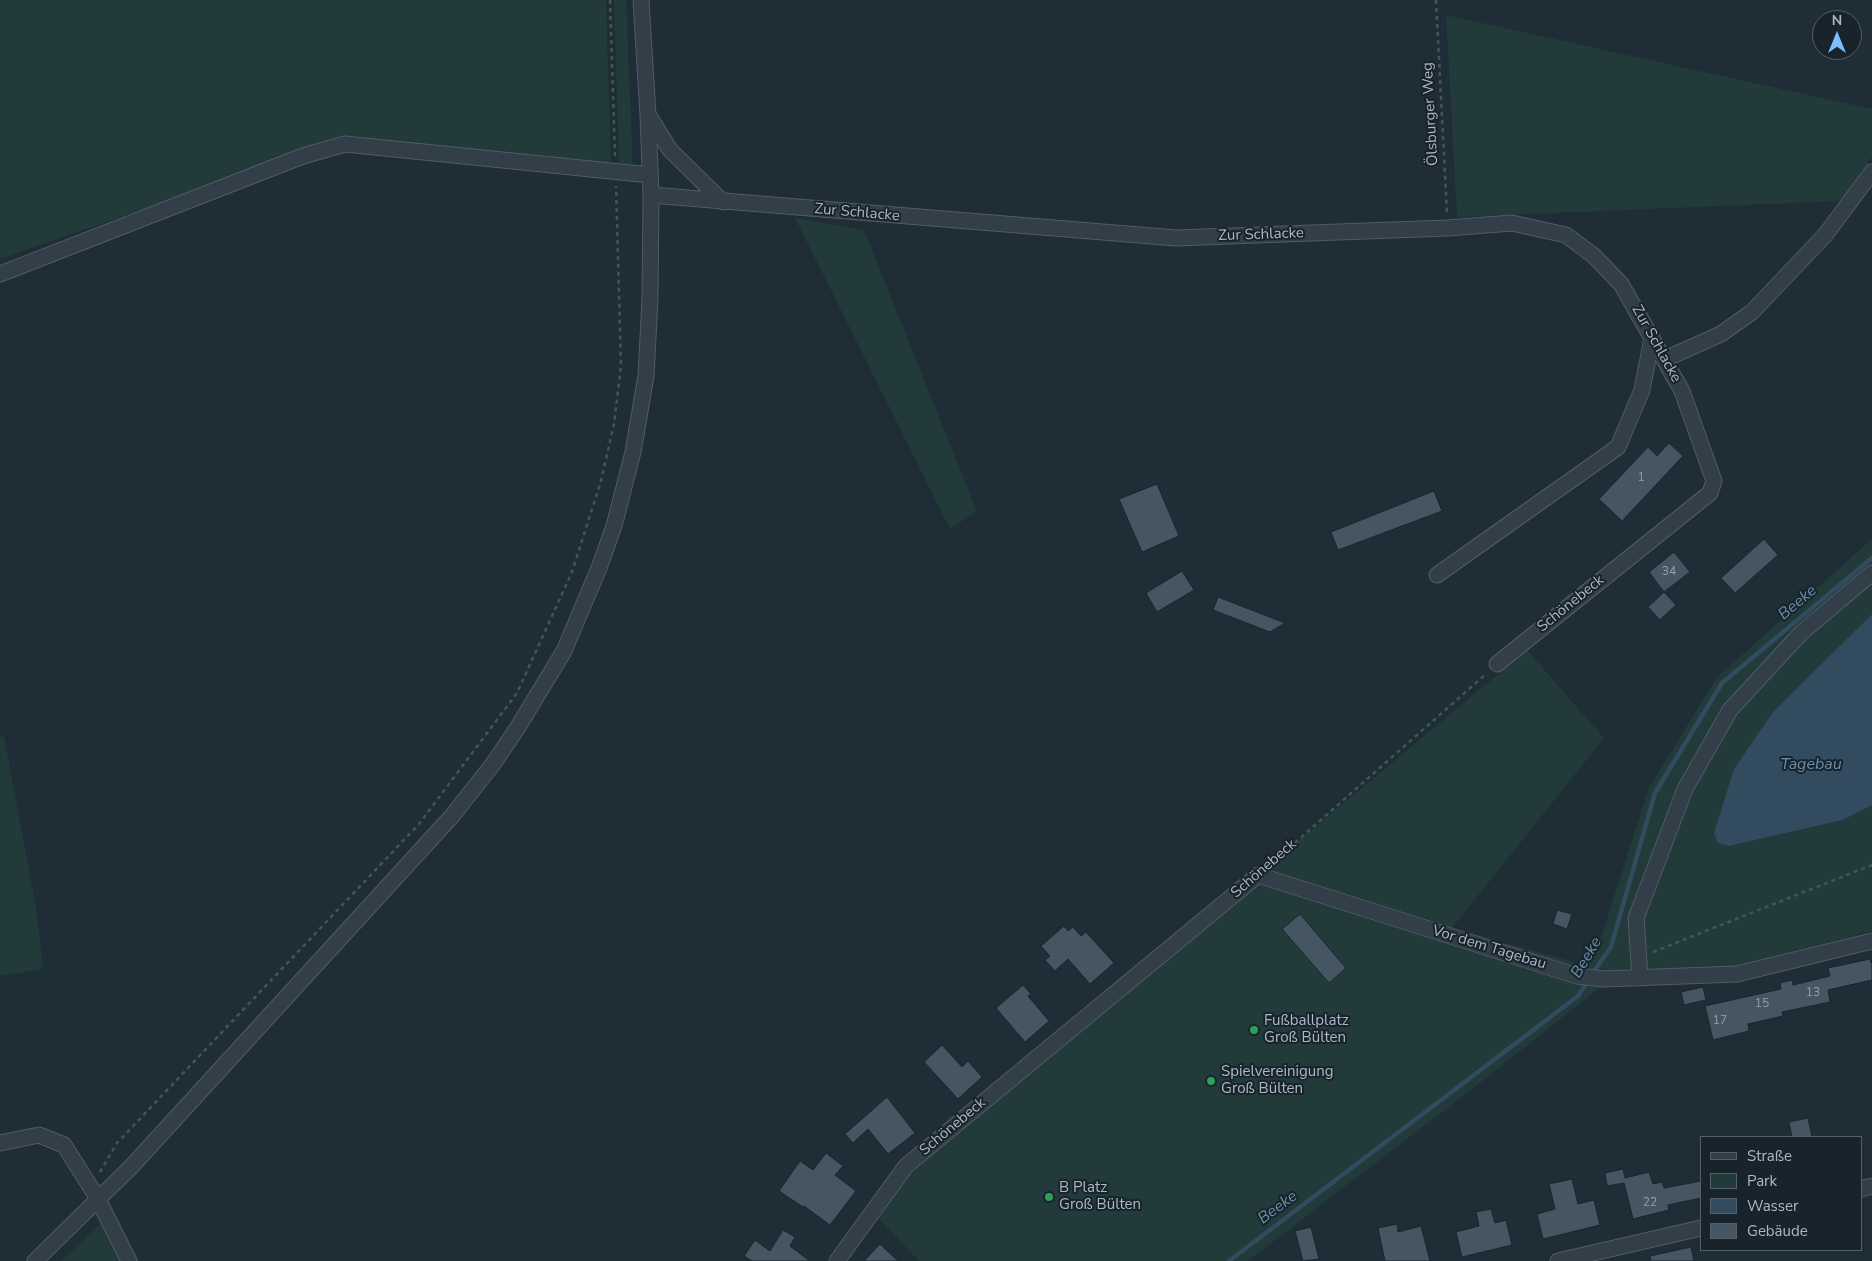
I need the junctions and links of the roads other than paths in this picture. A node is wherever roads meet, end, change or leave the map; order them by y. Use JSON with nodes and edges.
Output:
{"nodes":[{"id":1,"x":641,"y":0,"type":"edge"},
{"id":2,"x":648,"y":115,"type":"junction"},
{"id":3,"x":1872,"y":172,"type":"edge"},
{"id":4,"x":650,"y":175,"type":"junction"},
{"id":5,"x":651,"y":195,"type":"junction"},
{"id":6,"x":723,"y":202,"type":"junction"},
{"id":7,"x":0,"y":274,"type":"edge"},
{"id":8,"x":1652,"y":338,"type":"junction"},
{"id":9,"x":1665,"y":359,"type":"junction"},
{"id":10,"x":1710,"y":493,"type":"joint"},
{"id":11,"x":1872,"y":573,"type":"edge"},
{"id":12,"x":1437,"y":575,"type":"dead end"},
{"id":13,"x":1497,"y":664,"type":"road end"},
{"id":14,"x":1258,"y":876,"type":"joint"},
{"id":15,"x":1872,"y":940,"type":"edge"},
{"id":16,"x":1640,"y":978,"type":"junction"},
{"id":17,"x":0,"y":1143,"type":"edge"},
{"id":18,"x":95,"y":1193,"type":"junction"},
{"id":19,"x":1700,"y":1228,"type":"edge"},
{"id":20,"x":35,"y":1261,"type":"edge"},
{"id":21,"x":129,"y":1261,"type":"edge"},
{"id":22,"x":838,"y":1261,"type":"edge"},
{"id":23,"x":1558,"y":1261,"type":"edge"}],
"edges":[{"from":1,"to":2,"type":"street"},
{"from":2,"to":4,"type":"street"},
{"from":2,"to":6,"type":"street"},
{"from":3,"to":9,"type":"street"},
{"from":4,"to":5,"type":"street"},
{"from":4,"to":7,"type":"street"},
{"from":5,"to":6,"type":"street","name":"Zur Schlacke"},
{"from":5,"to":18,"type":"street"},
{"from":6,"to":8,"type":"street","name":"Zur Schlacke"},
{"from":8,"to":9,"type":"street","name":"Zur Schlacke"},
{"from":8,"to":12,"type":"street"},
{"from":9,"to":10,"type":"street","name":"Zur Schlacke"},
{"from":10,"to":13,"type":"street","name":"Schönebeck"},
{"from":11,"to":16,"type":"street"},
{"from":14,"to":16,"type":"street","name":"Vor dem Tagebau"},
{"from":14,"to":22,"type":"street","name":"Schönebeck"},
{"from":15,"to":16,"type":"street","name":"Vor dem Tagebau"},
{"from":17,"to":18,"type":"street"},
{"from":18,"to":20,"type":"street"},
{"from":18,"to":21,"type":"street"},
{"from":19,"to":23,"type":"street"}]}
